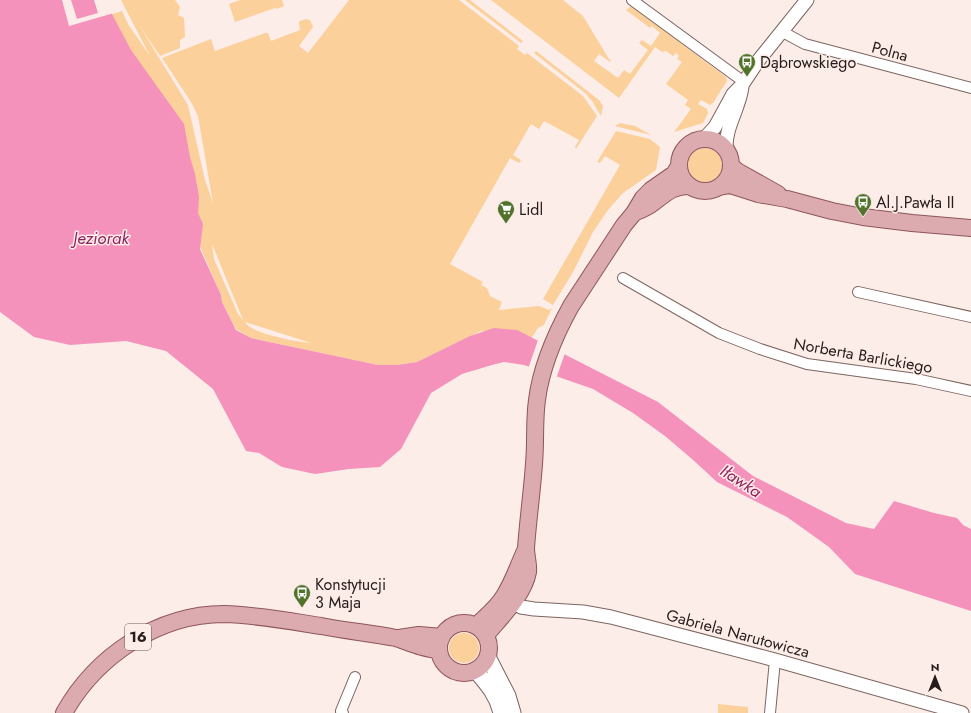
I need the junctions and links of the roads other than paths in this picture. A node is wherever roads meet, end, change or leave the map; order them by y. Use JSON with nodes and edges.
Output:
{"nodes":[{"id":1,"x":632,"y":0,"type":"edge"},
{"id":2,"x":807,"y":0,"type":"edge"},
{"id":3,"x":781,"y":31,"type":"junction"},
{"id":4,"x":743,"y":83,"type":"junction"},
{"id":5,"x":971,"y":88,"type":"edge"},
{"id":6,"x":704,"y":139,"type":"junction"},
{"id":7,"x":726,"y":150,"type":"junction"},
{"id":8,"x":679,"y":166,"type":"junction"},
{"id":9,"x":731,"y":166,"type":"junction"},
{"id":10,"x":690,"y":186,"type":"junction"},
{"id":11,"x":719,"y":187,"type":"junction"},
{"id":12,"x":787,"y":199,"type":"junction"},
{"id":13,"x":634,"y":213,"type":"junction"},
{"id":14,"x":971,"y":228,"type":"edge"},
{"id":15,"x":623,"y":278,"type":"dead end"},
{"id":16,"x":858,"y":292,"type":"dead end"},
{"id":17,"x":971,"y":317,"type":"edge"},
{"id":18,"x":971,"y":391,"type":"edge"},
{"id":19,"x":508,"y":600,"type":"junction"},
{"id":20,"x":481,"y":630,"type":"junction"},
{"id":21,"x":441,"y":644,"type":"junction"},
{"id":22,"x":488,"y":657,"type":"junction"},
{"id":23,"x":775,"y":660,"type":"junction"},
{"id":24,"x":475,"y":670,"type":"junction"},
{"id":25,"x":355,"y":677,"type":"dead end"},
{"id":26,"x":64,"y":713,"type":"edge"},
{"id":27,"x":342,"y":713,"type":"edge"},
{"id":28,"x":500,"y":713,"type":"edge"},
{"id":29,"x":512,"y":713,"type":"edge"},
{"id":30,"x":770,"y":713,"type":"edge"},
{"id":31,"x":962,"y":713,"type":"edge"}],
"edges":[{"from":1,"to":4,"type":"street"},
{"from":2,"to":3,"type":"street"},
{"from":3,"to":4,"type":"street"},
{"from":3,"to":5,"type":"street","name":"Polna"},
{"from":4,"to":6,"type":"street"},
{"from":4,"to":7,"type":"street"},
{"from":6,"to":7,"type":"main road"},
{"from":6,"to":8,"type":"main road"},
{"from":7,"to":9,"type":"main road"},
{"from":8,"to":10,"type":"main road"},
{"from":8,"to":13,"type":"main road"},
{"from":9,"to":11,"type":"main road"},
{"from":9,"to":12,"type":"main road"},
{"from":10,"to":11,"type":"main road"},
{"from":10,"to":13,"type":"main road"},
{"from":11,"to":12,"type":"main road"},
{"from":12,"to":14,"type":"main road"},
{"from":13,"to":19,"type":"main road"},
{"from":15,"to":18,"type":"street","name":"Norberta Barlickiego"},
{"from":16,"to":17,"type":"street"},
{"from":19,"to":20,"type":"main road"},
{"from":19,"to":23,"type":"street","name":"Gabriela Narutowicza"},
{"from":20,"to":21,"type":"main road"},
{"from":20,"to":22,"type":"main road"},
{"from":21,"to":24,"type":"main road"},
{"from":21,"to":26,"type":"main road","number":"16"},
{"from":22,"to":24,"type":"main road"},
{"from":22,"to":29,"type":"main road"},
{"from":23,"to":30,"type":"street"},
{"from":23,"to":31,"type":"street","name":"Gabriela Narutowicza"},
{"from":24,"to":28,"type":"main road"},
{"from":25,"to":27,"type":"street"}]}
